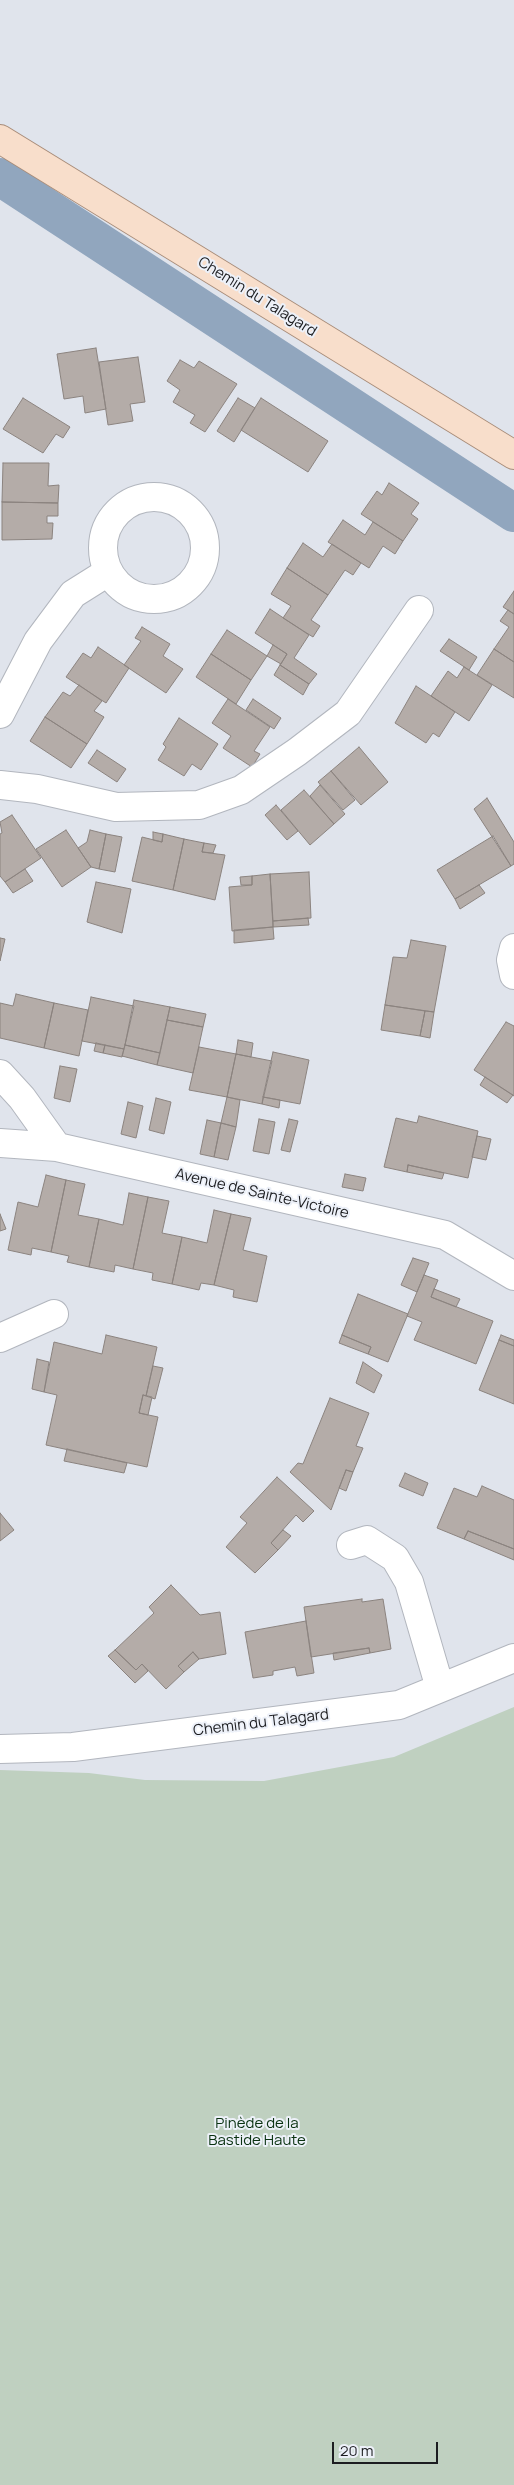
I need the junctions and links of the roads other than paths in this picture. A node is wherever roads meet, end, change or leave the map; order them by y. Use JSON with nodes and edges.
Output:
{"nodes":[{"id":1,"x":0,"y":139,"type":"edge"},
{"id":2,"x":514,"y":455,"type":"edge"},
{"id":3,"x":108,"y":572,"type":"dead end"},
{"id":4,"x":419,"y":610,"type":"dead end"},
{"id":5,"x":0,"y":714,"type":"edge"},
{"id":6,"x":0,"y":785,"type":"edge"},
{"id":7,"x":514,"y":948,"type":"edge"},
{"id":8,"x":514,"y":975,"type":"edge"},
{"id":9,"x":0,"y":1074,"type":"edge"},
{"id":10,"x":0,"y":1144,"type":"edge"},
{"id":11,"x":56,"y":1147,"type":"junction"},
{"id":12,"x":514,"y":1276,"type":"edge"},
{"id":13,"x":54,"y":1314,"type":"dead end"},
{"id":14,"x":0,"y":1338,"type":"edge"},
{"id":15,"x":351,"y":1545,"type":"dead end"},
{"id":16,"x":514,"y":1658,"type":"edge"},
{"id":17,"x":440,"y":1688,"type":"junction"},
{"id":18,"x":0,"y":1748,"type":"edge"}],
"edges":[{"from":1,"to":2,"type":"main road","name":"Chemin du Talagard"},
{"from":3,"to":5,"type":"street"},
{"from":4,"to":6,"type":"street"},
{"from":7,"to":8,"type":"street"},
{"from":9,"to":11,"type":"street"},
{"from":10,"to":11,"type":"street","name":"Avenue de Sainte-Victoire"},
{"from":11,"to":12,"type":"street","name":"Avenue de Sainte-Victoire"},
{"from":13,"to":14,"type":"street"},
{"from":15,"to":17,"type":"street"},
{"from":16,"to":17,"type":"street","name":"Chemin du Talagard"},
{"from":17,"to":18,"type":"street","name":"Chemin du Talagard"}]}
